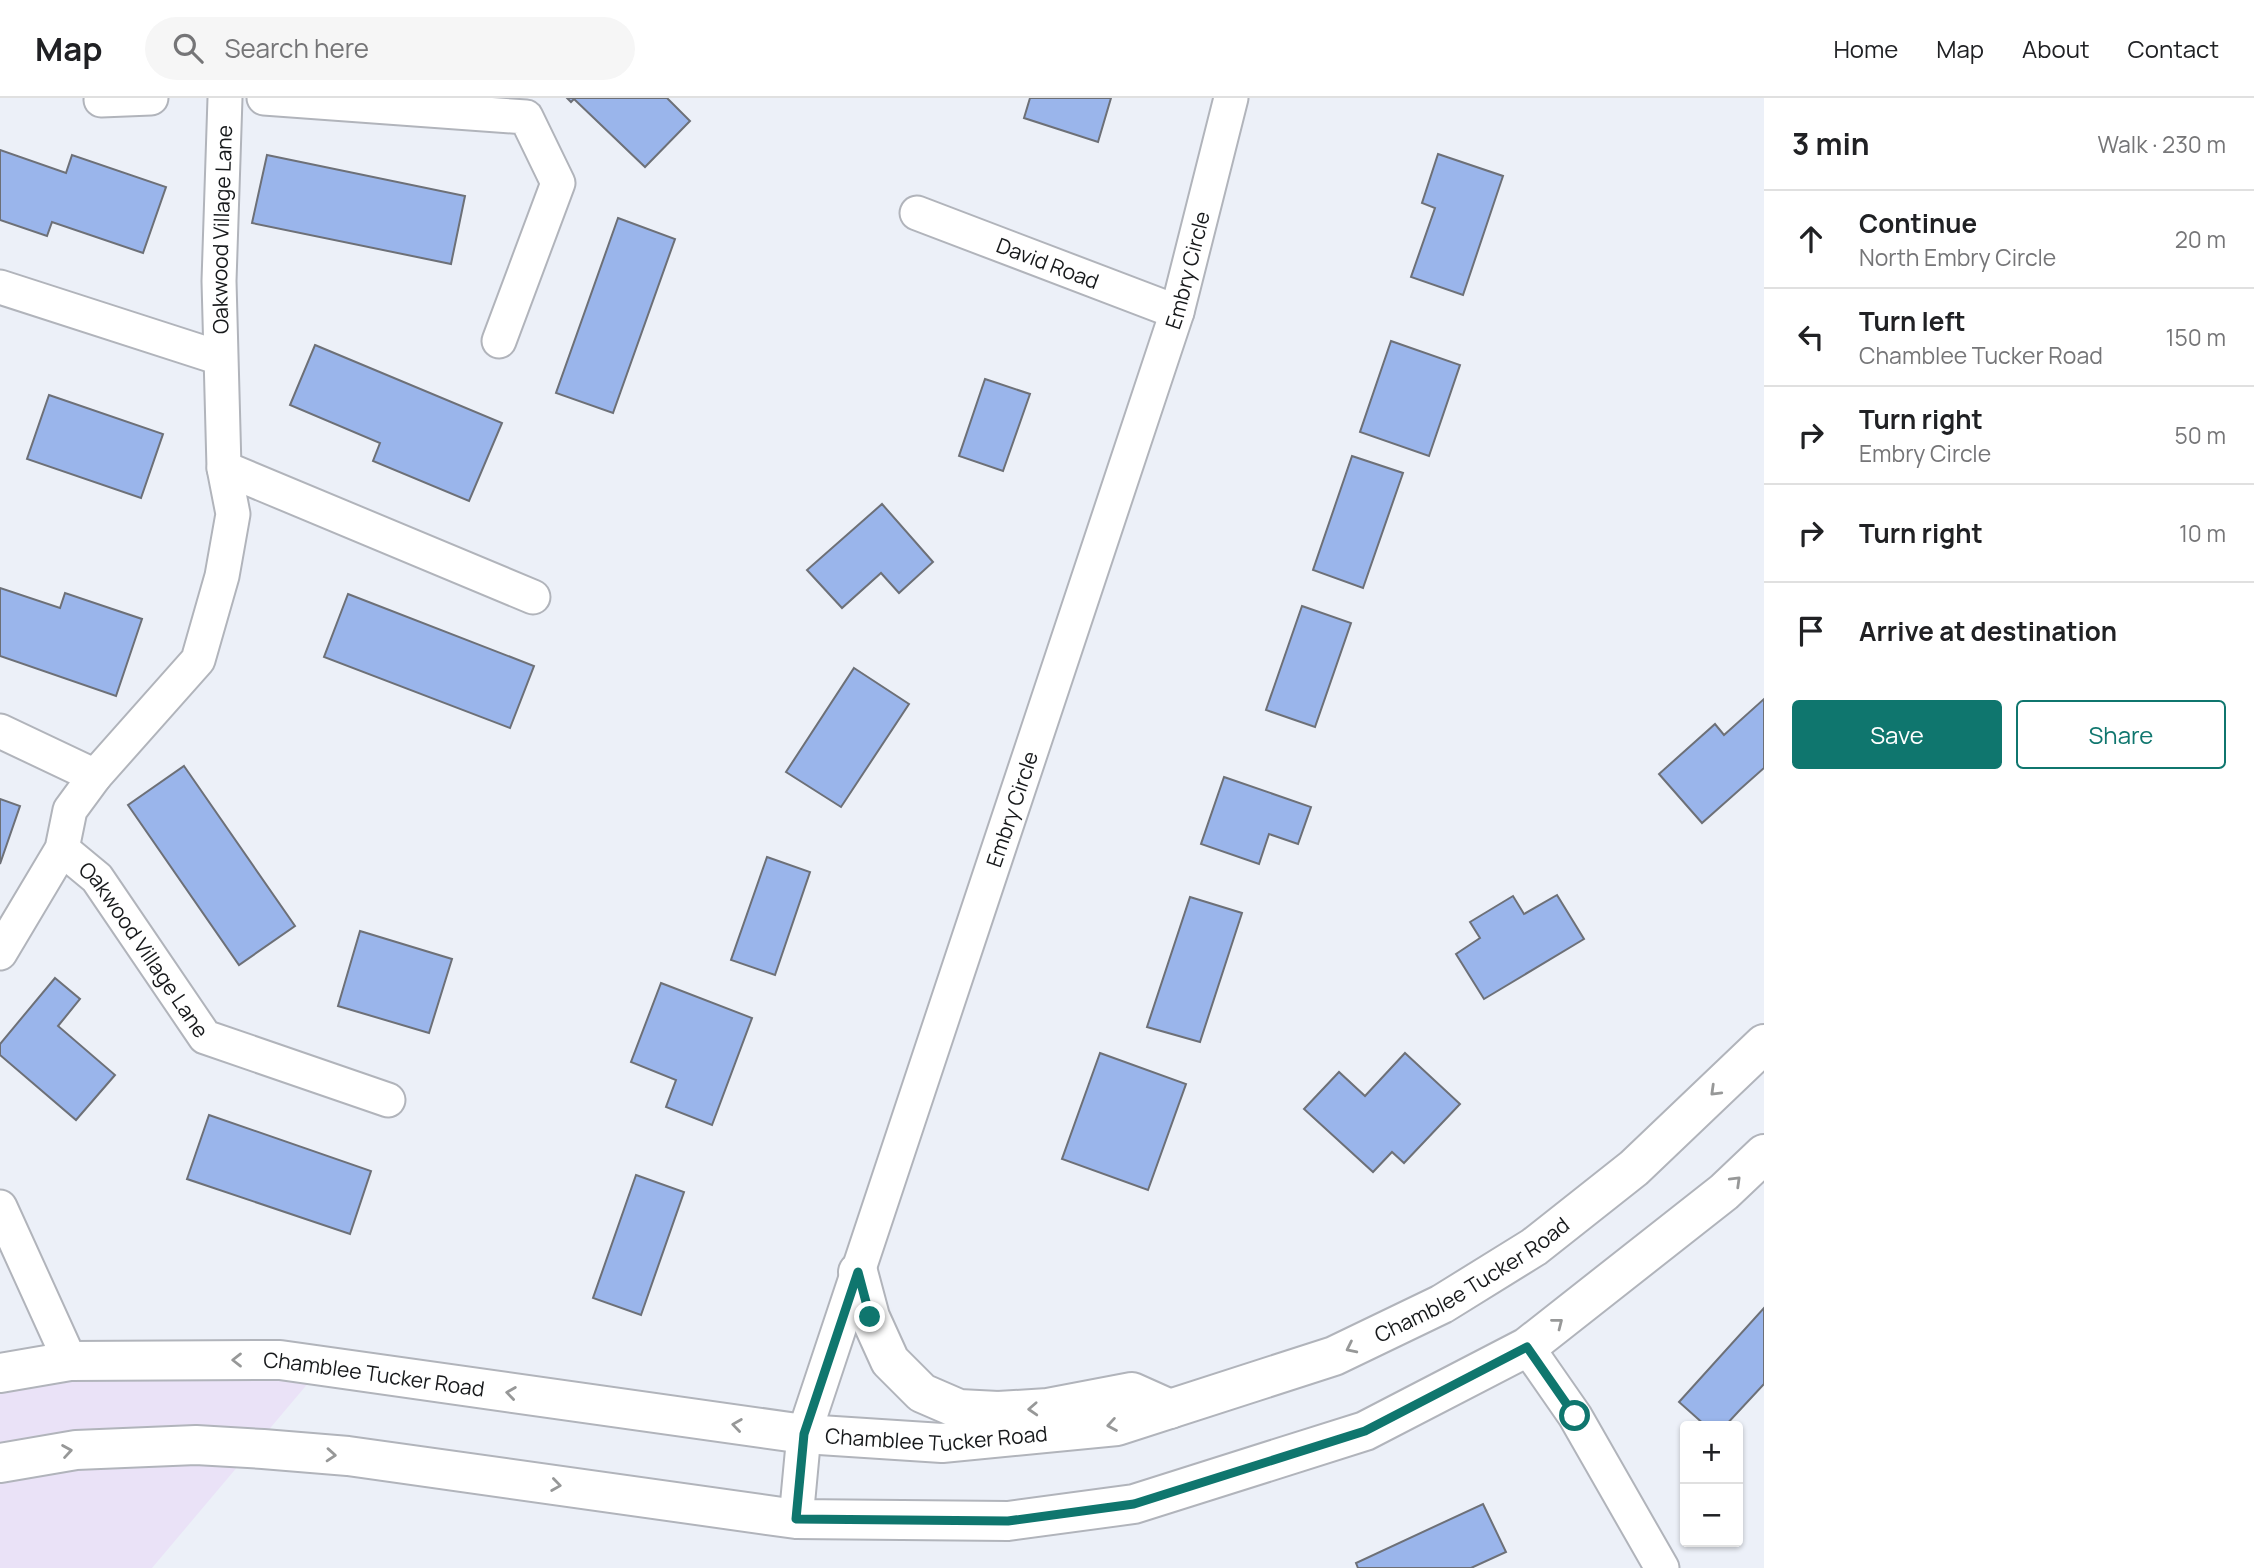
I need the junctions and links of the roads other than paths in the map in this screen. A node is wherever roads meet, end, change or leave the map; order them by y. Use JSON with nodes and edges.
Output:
{"nodes":[{"id":1,"x":151,"y":98,"type":"edge"},
{"id":2,"x":225,"y":98,"type":"edge"},
{"id":3,"x":264,"y":98,"type":"edge"},
{"id":4,"x":1230,"y":98,"type":"edge"},
{"id":5,"x":101,"y":100,"type":"dead end"},
{"id":6,"x":917,"y":213,"type":"dead end"},
{"id":7,"x":0,"y":287,"type":"edge"},
{"id":8,"x":1177,"y":312,"type":"junction"},
{"id":9,"x":499,"y":341,"type":"dead end"},
{"id":10,"x":220,"y":358,"type":"junction"},
{"id":11,"x":224,"y":467,"type":"junction"},
{"id":12,"x":533,"y":597,"type":"dead end"},
{"id":13,"x":0,"y":731,"type":"edge"},
{"id":14,"x":95,"y":776,"type":"junction"},
{"id":15,"x":62,"y":849,"type":"junction"},
{"id":16,"x":0,"y":953,"type":"edge"},
{"id":17,"x":1764,"y":1044,"type":"edge"},
{"id":18,"x":388,"y":1100,"type":"dead end"},
{"id":19,"x":1764,"y":1154,"type":"edge"},
{"id":20,"x":0,"y":1207,"type":"edge"},
{"id":21,"x":858,"y":1272,"type":"junction"},
{"id":22,"x":1527,"y":1347,"type":"junction"},
{"id":23,"x":70,"y":1361,"type":"junction"},
{"id":24,"x":0,"y":1373,"type":"edge"},
{"id":25,"x":1170,"y":1409,"type":"junction"},
{"id":26,"x":804,"y":1434,"type":"junction"},
{"id":27,"x":0,"y":1463,"type":"edge"},
{"id":28,"x":796,"y":1519,"type":"junction"},
{"id":29,"x":1662,"y":1568,"type":"edge"}],
"edges":[{"from":1,"to":5,"type":"street"},
{"from":2,"to":10,"type":"street","name":"Oakwood Village Lane"},
{"from":3,"to":9,"type":"street"},
{"from":4,"to":8,"type":"street","name":"Embry Circle"},
{"from":6,"to":8,"type":"street","name":"David Road"},
{"from":7,"to":10,"type":"street","name":"Oakwood Village Lane"},
{"from":8,"to":21,"type":"street","name":"Embry Circle"},
{"from":10,"to":11,"type":"street","name":"Oakwood Village Lane"},
{"from":11,"to":12,"type":"street"},
{"from":11,"to":14,"type":"street","name":"Oakwood Village Lane"},
{"from":13,"to":14,"type":"street"},
{"from":14,"to":15,"type":"street","name":"Oakwood Village Lane"},
{"from":15,"to":16,"type":"street","name":"Oakwood Village Lane"},
{"from":15,"to":18,"type":"street","name":"Oakwood Village Lane"},
{"from":17,"to":25,"type":"main road","name":"Chamblee Tucker Road","one_way":true},
{"from":22,"to":19,"type":"main road","one_way":true},
{"from":20,"to":23,"type":"street"},
{"from":25,"to":21,"type":"main road","one_way":true},
{"from":21,"to":26,"type":"street","name":"Embry Circle"},
{"from":22,"to":28,"type":"main road"},
{"from":22,"to":29,"type":"street"},
{"from":23,"to":24,"type":"main road","name":"Chamblee Tucker Road"},
{"from":26,"to":23,"type":"main road","name":"Chamblee Tucker Road","one_way":true},
{"from":25,"to":26,"type":"main road","name":"Chamblee Tucker Road","one_way":true},
{"from":26,"to":28,"type":"street","name":"Embry Circle"},
{"from":27,"to":28,"type":"main road","one_way":true}]}
